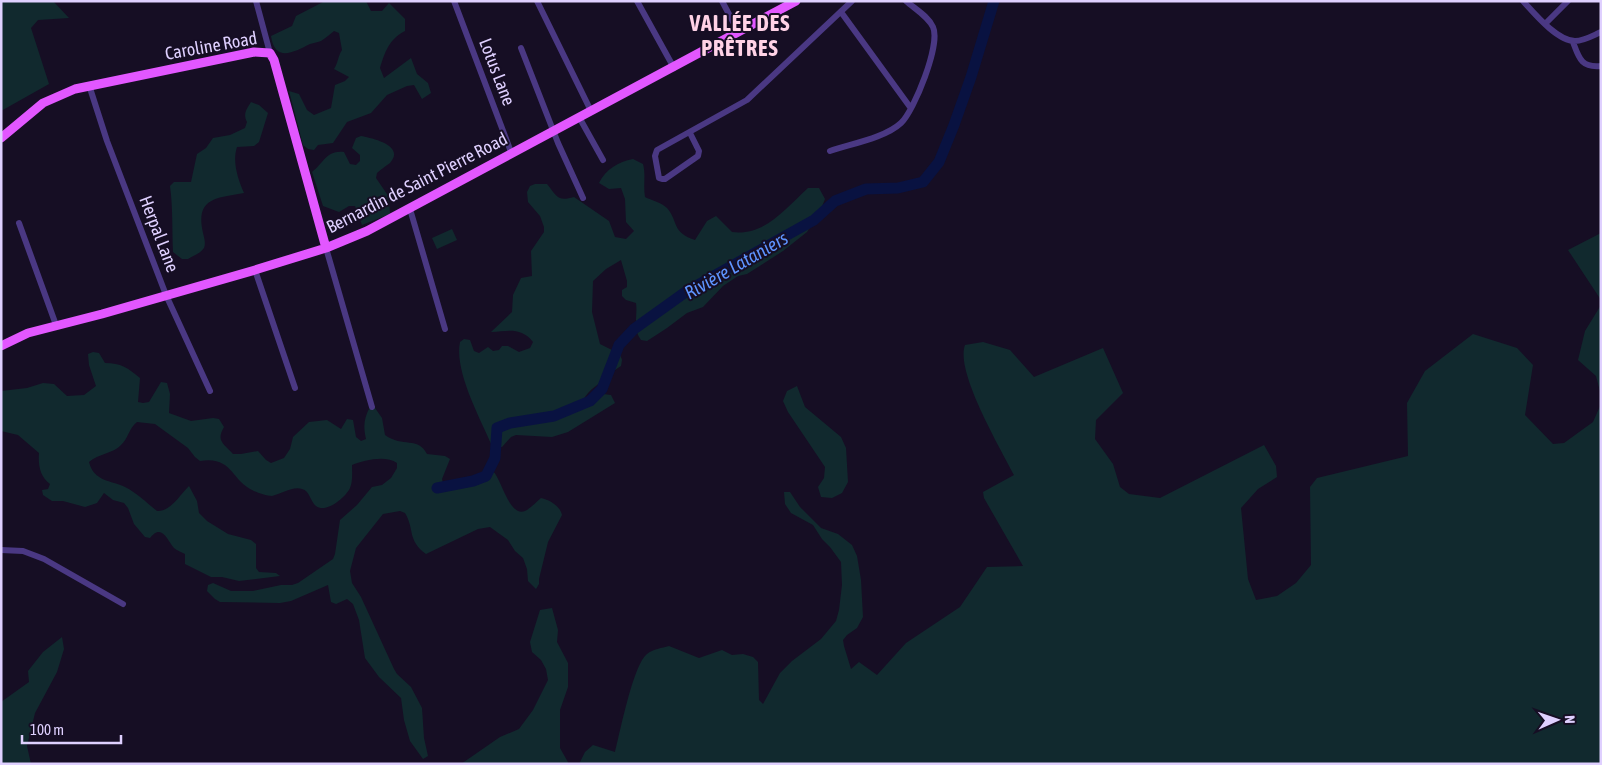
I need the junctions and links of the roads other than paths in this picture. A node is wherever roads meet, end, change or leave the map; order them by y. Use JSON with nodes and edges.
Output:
{"nodes":[{"id":1,"x":256,"y":1,"type":"edge"},
{"id":2,"x":454,"y":1,"type":"edge"},
{"id":3,"x":537,"y":1,"type":"edge"},
{"id":4,"x":637,"y":1,"type":"edge"},
{"id":5,"x":722,"y":1,"type":"edge"},
{"id":6,"x":796,"y":1,"type":"edge"},
{"id":7,"x":852,"y":1,"type":"edge"},
{"id":8,"x":906,"y":1,"type":"edge"},
{"id":9,"x":1522,"y":1,"type":"edge"},
{"id":10,"x":1568,"y":1,"type":"edge"},
{"id":11,"x":841,"y":12,"type":"junction"},
{"id":12,"x":1545,"y":24,"type":"junction"},
{"id":13,"x":1601,"y":32,"type":"edge"},
{"id":14,"x":739,"y":33,"type":"junction"},
{"id":15,"x":1573,"y":42,"type":"junction"},
{"id":16,"x":521,"y":48,"type":"dead end"},
{"id":17,"x":270,"y":52,"type":"junction"},
{"id":18,"x":1601,"y":66,"type":"edge"},
{"id":19,"x":674,"y":68,"type":"junction"},
{"id":20,"x":89,"y":85,"type":"junction"},
{"id":21,"x":910,"y":107,"type":"junction"},
{"id":22,"x":591,"y":111,"type":"junction"},
{"id":23,"x":579,"y":117,"type":"junction"},
{"id":24,"x":554,"y":130,"type":"junction"},
{"id":25,"x":690,"y":133,"type":"junction"},
{"id":26,"x":1,"y":138,"type":"edge"},
{"id":27,"x":830,"y":151,"type":"dead end"},
{"id":28,"x":511,"y":152,"type":"junction"},
{"id":29,"x":602,"y":160,"type":"dead end"},
{"id":30,"x":583,"y":198,"type":"dead end"},
{"id":31,"x":410,"y":209,"type":"junction"},
{"id":32,"x":19,"y":223,"type":"dead end"},
{"id":33,"x":326,"y":248,"type":"junction"},
{"id":34,"x":255,"y":270,"type":"junction"},
{"id":35,"x":166,"y":296,"type":"junction"},
{"id":36,"x":56,"y":325,"type":"junction"},
{"id":37,"x":445,"y":328,"type":"dead end"},
{"id":38,"x":1,"y":346,"type":"edge"},
{"id":39,"x":295,"y":388,"type":"dead end"},
{"id":40,"x":210,"y":392,"type":"dead end"},
{"id":41,"x":372,"y":407,"type":"dead end"},
{"id":42,"x":1,"y":550,"type":"edge"},
{"id":43,"x":123,"y":604,"type":"dead end"}],
"edges":[{"from":1,"to":17,"type":"street"},
{"from":2,"to":28,"type":"street","name":"Lotus Lane"},
{"from":3,"to":22,"type":"street"},
{"from":4,"to":19,"type":"street"},
{"from":5,"to":14,"type":"street"},
{"from":6,"to":14,"type":"main road","name":"Bernardin de Saint Pierre Road"},
{"from":7,"to":11,"type":"street"},
{"from":8,"to":21,"type":"street"},
{"from":9,"to":12,"type":"street"},
{"from":10,"to":12,"type":"street"},
{"from":11,"to":21,"type":"street"},
{"from":11,"to":25,"type":"street"},
{"from":12,"to":15,"type":"street"},
{"from":13,"to":15,"type":"street"},
{"from":14,"to":19,"type":"main road","name":"Bernardin de Saint Pierre Road"},
{"from":15,"to":18,"type":"street"},
{"from":16,"to":24,"type":"street"},
{"from":17,"to":20,"type":"main road","name":"Caroline Road"},
{"from":17,"to":33,"type":"main road","name":"Caroline Road"},
{"from":19,"to":22,"type":"main road","name":"Bernardin de Saint Pierre Road"},
{"from":20,"to":26,"type":"main road","name":"Caroline Road"},
{"from":20,"to":35,"type":"street","name":"Herpal Lane"},
{"from":21,"to":27,"type":"street"},
{"from":22,"to":23,"type":"main road","name":"Bernardin de Saint Pierre Road"},
{"from":23,"to":24,"type":"main road","name":"Bernardin de Saint Pierre Road"},
{"from":23,"to":29,"type":"street"},
{"from":24,"to":28,"type":"main road","name":"Bernardin de Saint Pierre Road"},
{"from":24,"to":30,"type":"street"},
{"from":25,"to":25,"type":"street"},
{"from":28,"to":31,"type":"main road","name":"Bernardin de Saint Pierre Road"},
{"from":31,"to":33,"type":"main road","name":"Bernardin de Saint Pierre Road"},
{"from":31,"to":37,"type":"street"},
{"from":32,"to":36,"type":"street"},
{"from":33,"to":34,"type":"main road","name":"Bernardin de Saint Pierre Road"},
{"from":33,"to":41,"type":"street"},
{"from":34,"to":35,"type":"main road","name":"Bernardin de Saint Pierre Road"},
{"from":34,"to":39,"type":"street"},
{"from":35,"to":36,"type":"main road","name":"Bernardin de Saint Pierre Road"},
{"from":35,"to":40,"type":"street","name":"Herpal Lane"},
{"from":36,"to":38,"type":"main road","name":"Bernardin de Saint Pierre Road"},
{"from":42,"to":43,"type":"street"}]}
